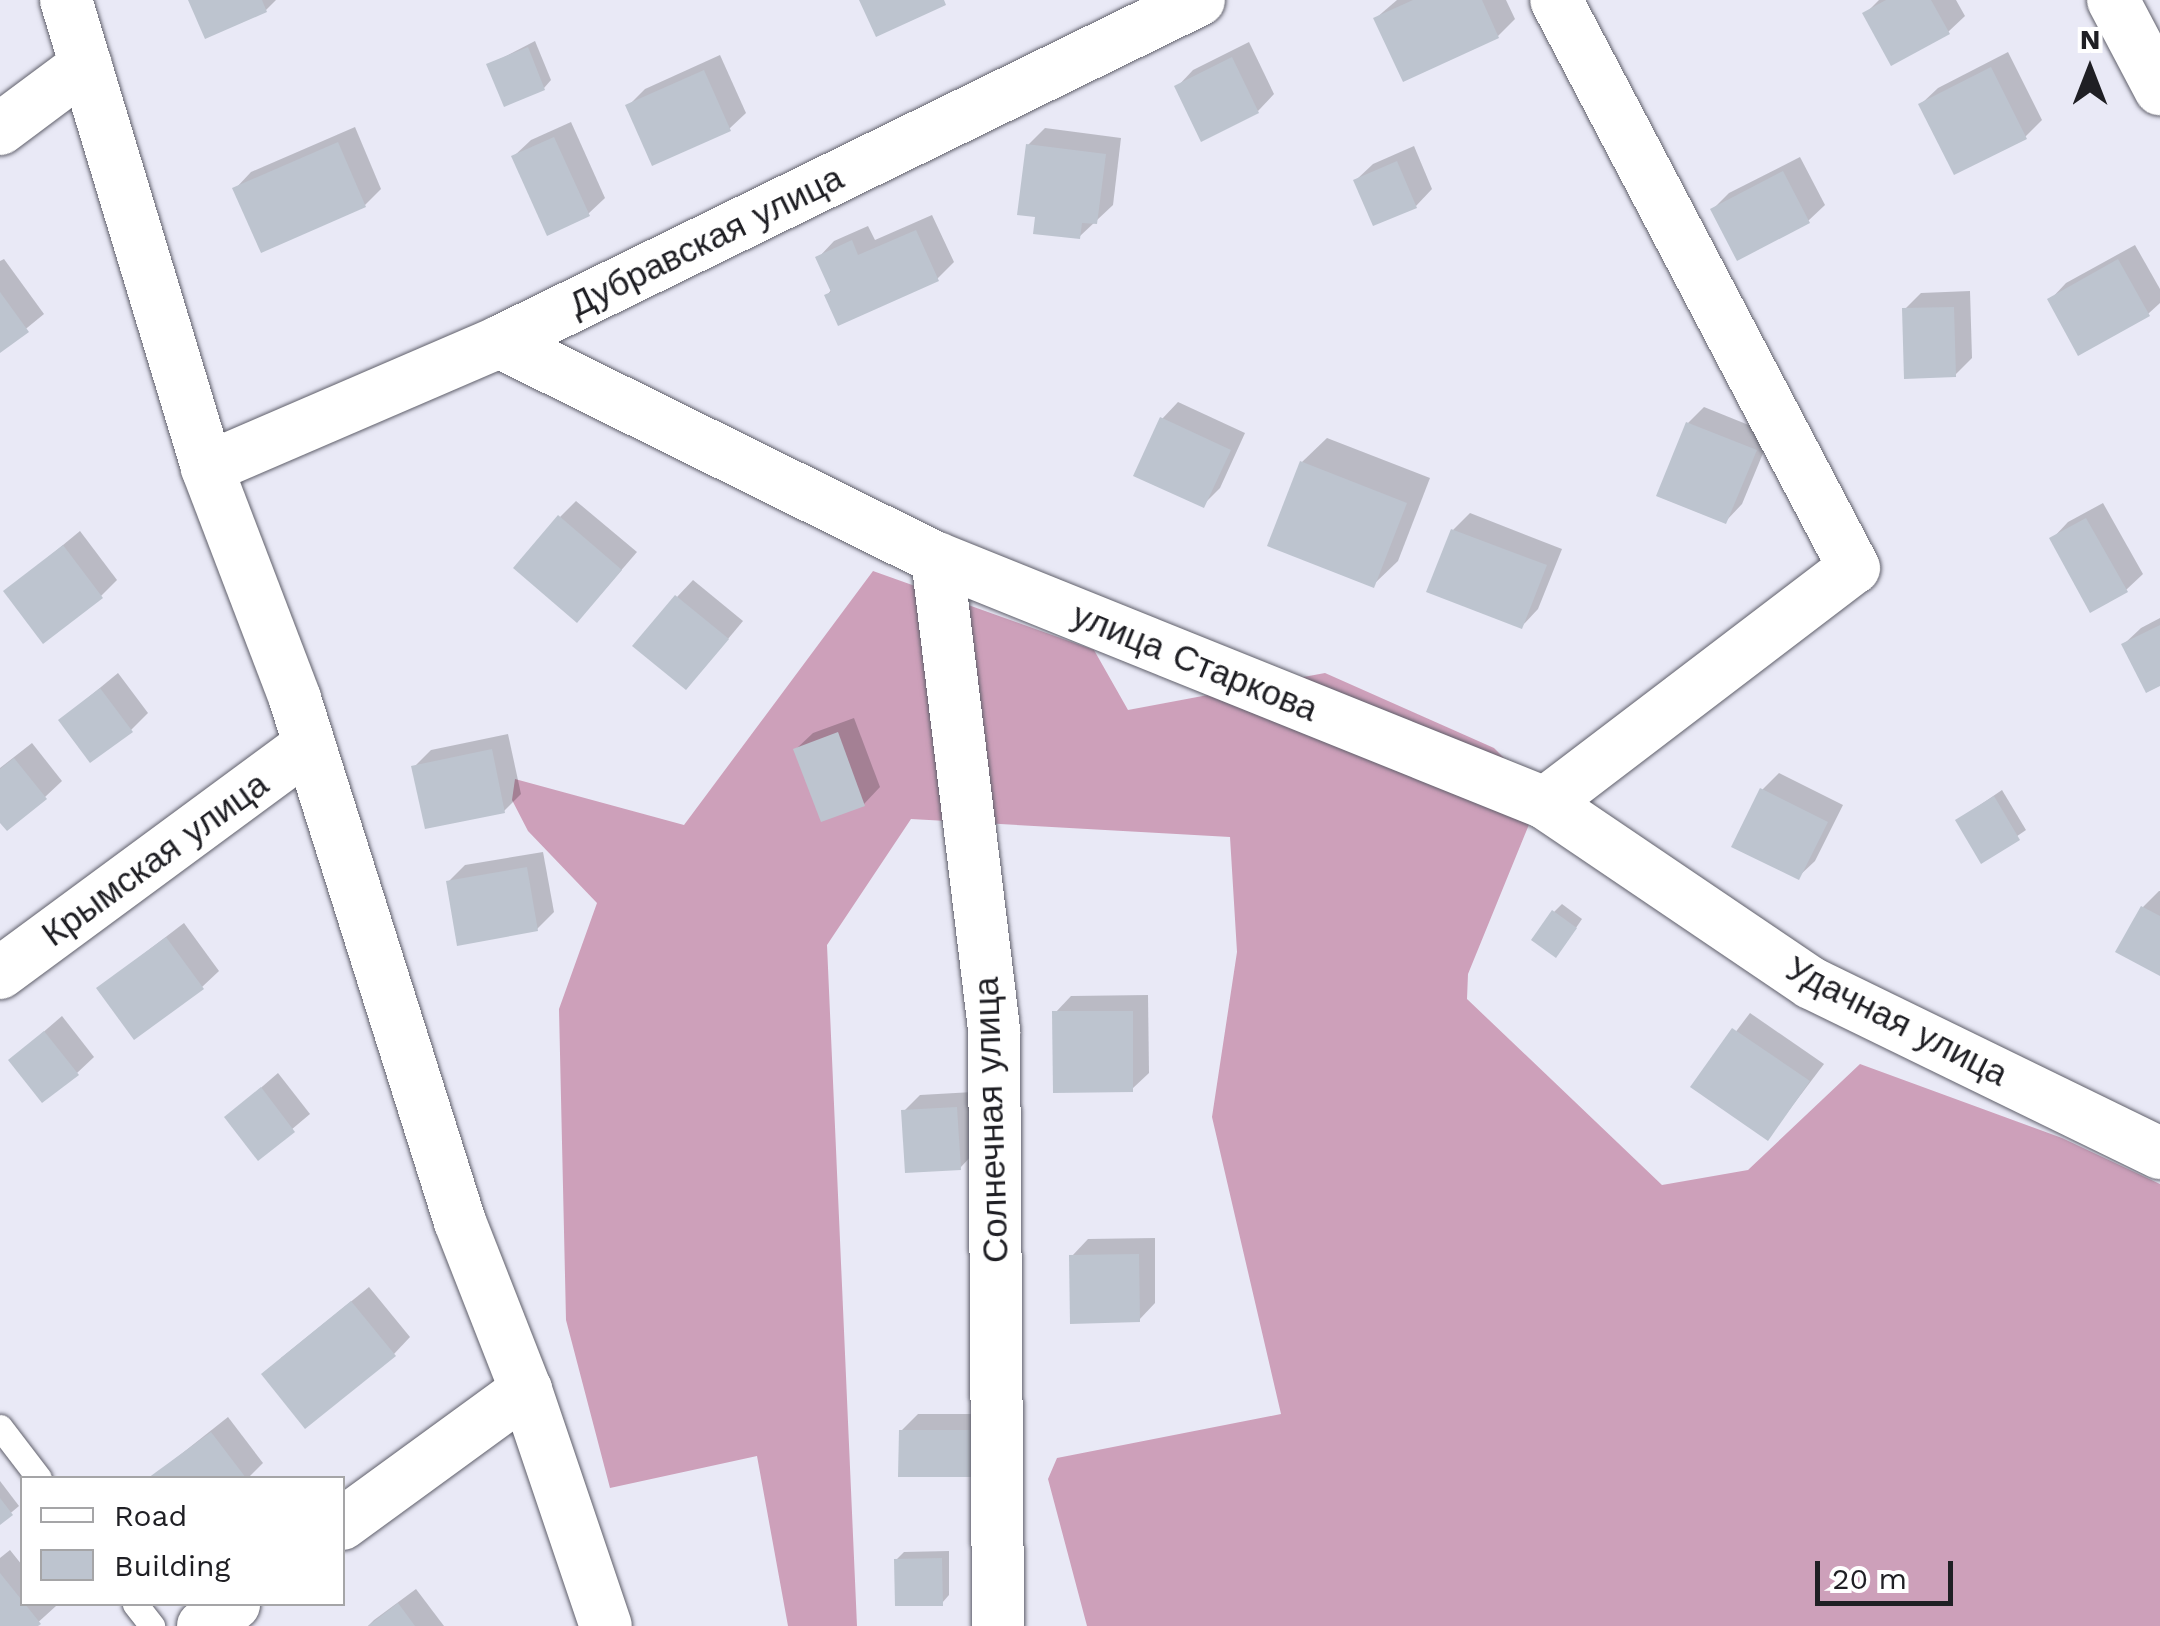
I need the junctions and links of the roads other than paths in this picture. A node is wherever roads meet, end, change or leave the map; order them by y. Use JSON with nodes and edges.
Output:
{"nodes":[{"id":1,"x":66,"y":0,"type":"edge"},
{"id":2,"x":1199,"y":0,"type":"edge"},
{"id":3,"x":1556,"y":0,"type":"edge"},
{"id":4,"x":2113,"y":0,"type":"edge"},
{"id":5,"x":86,"y":65,"type":"junction"},
{"id":6,"x":2160,"y":89,"type":"edge"},
{"id":7,"x":0,"y":129,"type":"edge"},
{"id":8,"x":499,"y":342,"type":"junction"},
{"id":9,"x":207,"y":468,"type":"junction"},
{"id":10,"x":937,"y":558,"type":"junction"},
{"id":11,"x":310,"y":745,"type":"junction"},
{"id":12,"x":1546,"y":803,"type":"junction"},
{"id":13,"x":0,"y":973,"type":"edge"},
{"id":14,"x":2160,"y":1153,"type":"edge"},
{"id":15,"x":526,"y":1390,"type":"junction"},
{"id":16,"x":0,"y":1427,"type":"edge"},
{"id":17,"x":38,"y":1476,"type":"edge"},
{"id":18,"x":345,"y":1522,"type":"edge"},
{"id":19,"x":137,"y":1606,"type":"edge"},
{"id":20,"x":231,"y":1606,"type":"edge"},
{"id":21,"x":152,"y":1626,"type":"edge"},
{"id":22,"x":203,"y":1626,"type":"edge"},
{"id":23,"x":606,"y":1626,"type":"edge"},
{"id":24,"x":998,"y":1626,"type":"edge"}],
"edges":[{"from":1,"to":5,"type":"street"},
{"from":2,"to":8,"type":"street","name":"Дубравская улица"},
{"from":3,"to":12,"type":"street"},
{"from":4,"to":6,"type":"street"},
{"from":5,"to":7,"type":"street"},
{"from":5,"to":9,"type":"street"},
{"from":8,"to":9,"type":"street","name":"Дубравская улица"},
{"from":8,"to":10,"type":"street","name":"улица Старкова"},
{"from":9,"to":11,"type":"street"},
{"from":10,"to":12,"type":"street","name":"улица Старкова"},
{"from":10,"to":24,"type":"street","name":"Солнечная улица"},
{"from":11,"to":13,"type":"street","name":"Крымская улица"},
{"from":11,"to":15,"type":"street"},
{"from":12,"to":14,"type":"street","name":"Удачная улица"},
{"from":15,"to":18,"type":"street"},
{"from":15,"to":23,"type":"street"},
{"from":16,"to":17,"type":"lane"},
{"from":19,"to":21,"type":"lane"},
{"from":20,"to":22,"type":"street"}]}
